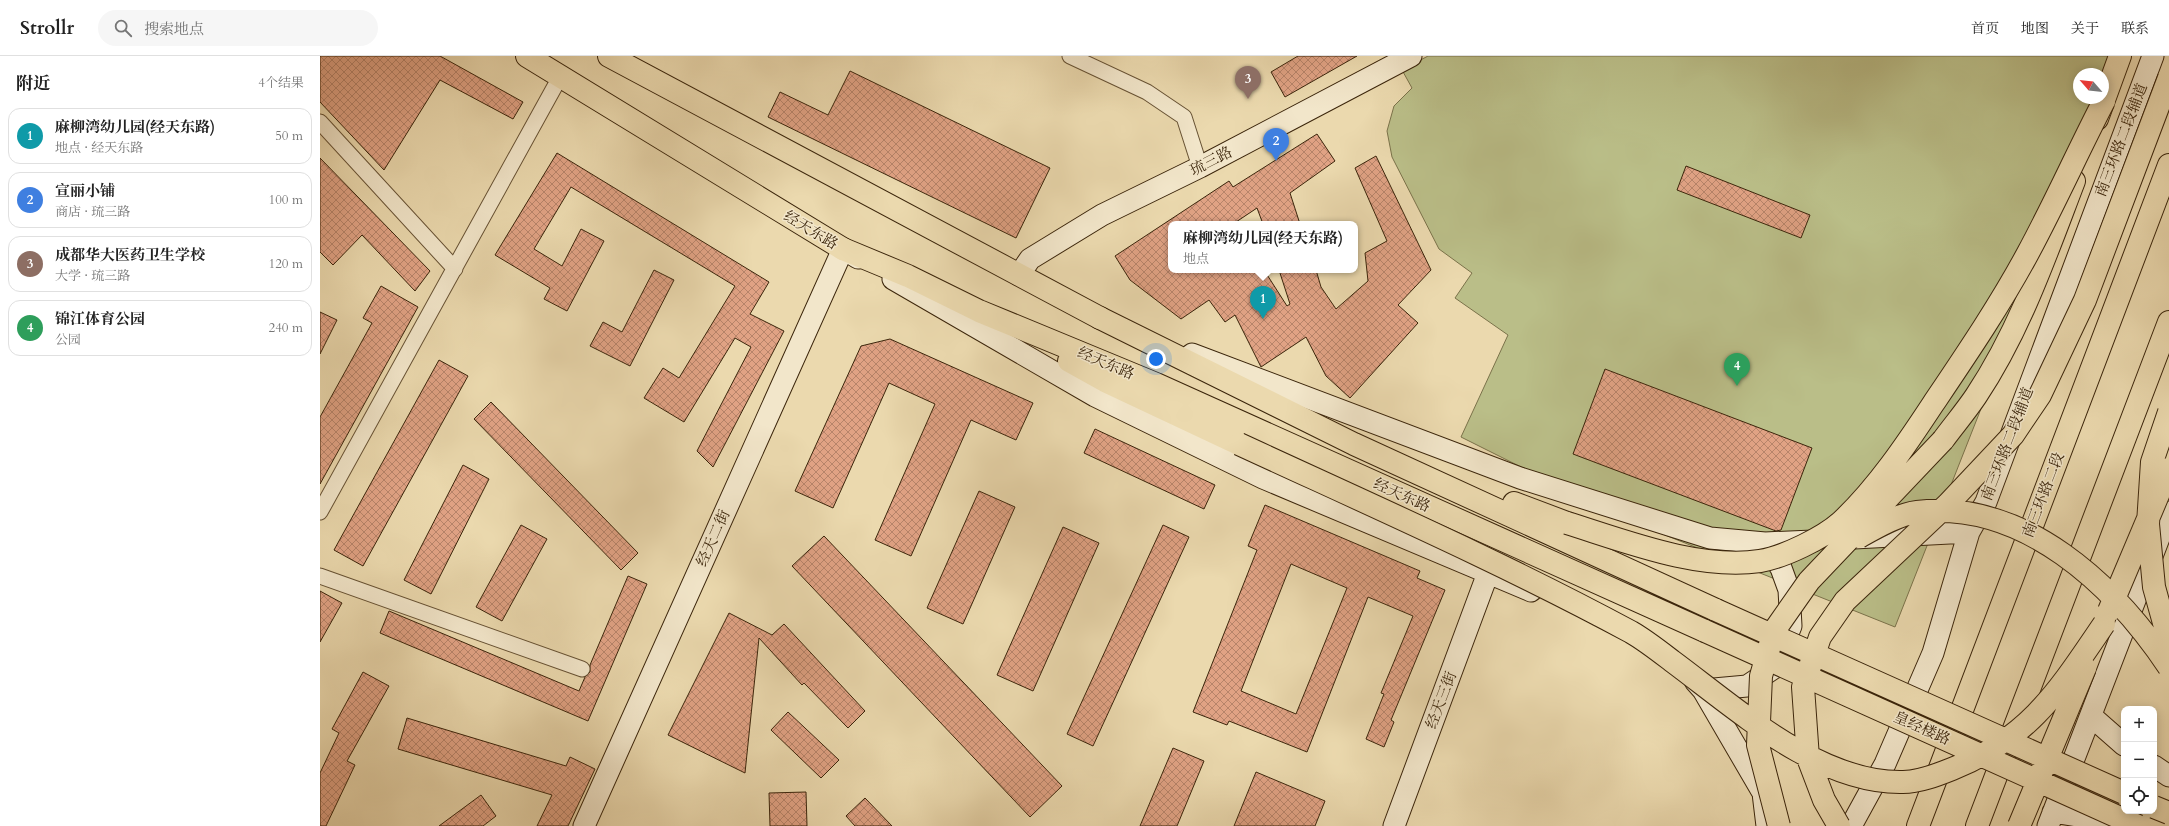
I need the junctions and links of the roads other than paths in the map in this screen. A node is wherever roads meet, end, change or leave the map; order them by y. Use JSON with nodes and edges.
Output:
{"nodes":[{"id":1,"x":527,"y":56,"type":"edge"},
{"id":2,"x":609,"y":56,"type":"edge"},
{"id":3,"x":1070,"y":56,"type":"edge"},
{"id":4,"x":1411,"y":56,"type":"edge"},
{"id":5,"x":2120,"y":56,"type":"edge"},
{"id":6,"x":2153,"y":56,"type":"edge"},
{"id":7,"x":560,"y":77,"type":"junction"},
{"id":8,"x":2169,"y":78,"type":"edge"},
{"id":9,"x":2109,"y":87,"type":"edge"},
{"id":10,"x":2102,"y":104,"type":"edge"},
{"id":11,"x":2103,"y":104,"type":"edge"},
{"id":12,"x":320,"y":122,"type":"edge"},
{"id":13,"x":2169,"y":165,"type":"edge"},
{"id":14,"x":1200,"y":167,"type":"junction"},
{"id":15,"x":843,"y":249,"type":"junction"},
{"id":16,"x":455,"y":269,"type":"junction"},
{"id":17,"x":1020,"y":275,"type":"junction"},
{"id":18,"x":979,"y":311,"type":"junction"},
{"id":19,"x":1100,"y":318,"type":"junction"},
{"id":20,"x":2169,"y":322,"type":"edge"},
{"id":21,"x":2169,"y":412,"type":"edge"},
{"id":22,"x":1354,"y":444,"type":"junction"},
{"id":23,"x":2169,"y":469,"type":"edge"},
{"id":24,"x":320,"y":512,"type":"edge"},
{"id":25,"x":2169,"y":512,"type":"edge"},
{"id":26,"x":1969,"y":532,"type":"junction"},
{"id":27,"x":1765,"y":543,"type":"junction"},
{"id":28,"x":1841,"y":548,"type":"junction"},
{"id":29,"x":1488,"y":573,"type":"junction"},
{"id":30,"x":320,"y":576,"type":"edge"},
{"id":31,"x":1716,"y":610,"type":"joint"},
{"id":32,"x":2104,"y":624,"type":"junction"},
{"id":33,"x":1705,"y":631,"type":"joint"},
{"id":34,"x":2169,"y":641,"type":"edge"},
{"id":35,"x":2169,"y":667,"type":"edge"},
{"id":36,"x":582,"y":669,"type":"dead end"},
{"id":37,"x":1703,"y":690,"type":"junction"},
{"id":38,"x":2091,"y":716,"type":"junction"},
{"id":39,"x":2121,"y":743,"type":"edge"},
{"id":40,"x":2157,"y":768,"type":"edge"},
{"id":41,"x":2169,"y":776,"type":"edge"},
{"id":42,"x":2121,"y":792,"type":"edge"},
{"id":43,"x":2157,"y":807,"type":"edge"},
{"id":44,"x":2169,"y":813,"type":"edge"},
{"id":45,"x":2051,"y":819,"type":"edge"},
{"id":46,"x":584,"y":826,"type":"edge"},
{"id":47,"x":1394,"y":826,"type":"edge"},
{"id":48,"x":1768,"y":826,"type":"edge"},
{"id":49,"x":1779,"y":826,"type":"edge"},
{"id":50,"x":1839,"y":826,"type":"edge"},
{"id":51,"x":1851,"y":826,"type":"edge"},
{"id":52,"x":1918,"y":826,"type":"edge"},
{"id":53,"x":1977,"y":826,"type":"edge"},
{"id":54,"x":2019,"y":826,"type":"edge"},
{"id":55,"x":2105,"y":826,"type":"edge"},
{"id":56,"x":2138,"y":826,"type":"edge"}],
"edges":[{"from":1,"to":7,"type":"main road","name":"经天东路"},
{"from":2,"to":17,"type":"main road","name":"经天东路"},
{"from":3,"to":14,"type":"street"},
{"from":4,"to":14,"type":"street","name":"琉三路"},
{"from":5,"to":9,"type":"main road"},
{"from":6,"to":26,"type":"street","name":"南三环路二段辅道"},
{"from":7,"to":15,"type":"main road","name":"经天东路"},
{"from":7,"to":16,"type":"street"},
{"from":8,"to":50,"type":"main road","bridge":true},
{"from":10,"to":22,"type":"main road","bridge":true},
{"from":11,"to":28,"type":"main road","bridge":true},
{"from":12,"to":16,"type":"street"},
{"from":13,"to":52,"type":"main road","name":"南三环路二段"},
{"from":14,"to":17,"type":"street","name":"琉三路"},
{"from":15,"to":18,"type":"main road","name":"经天东路"},
{"from":15,"to":29,"type":"street"},
{"from":15,"to":46,"type":"street","name":"经天二街"},
{"from":16,"to":24,"type":"street"},
{"from":17,"to":19,"type":"main road","name":"经天东路"},
{"from":18,"to":32,"type":"main road","bridge":true},
{"from":18,"to":33,"type":"main road","name":"经天东路"},
{"from":19,"to":22,"type":"main road","name":"经天东路"},
{"from":19,"to":27,"type":"street"},
{"from":20,"to":53,"type":"main road"},
{"from":21,"to":34,"type":"main road","bridge":true},
{"from":22,"to":31,"type":"main road","name":"经天东路"},
{"from":23,"to":32,"type":"main road","bridge":true},
{"from":25,"to":38,"type":"street"},
{"from":26,"to":27,"type":"street"},
{"from":26,"to":51,"type":"street","name":"南三环路二段辅道"},
{"from":27,"to":37,"type":"street"},
{"from":28,"to":35,"type":"main road","bridge":true},
{"from":28,"to":49,"type":"main road","bridge":true},
{"from":29,"to":37,"type":"street"},
{"from":29,"to":47,"type":"street","name":"经天三街"},
{"from":30,"to":36,"type":"street"},
{"from":31,"to":42,"type":"main road","name":"皇经楼路","bridge":true},
{"from":32,"to":54,"type":"main road","bridge":true},
{"from":33,"to":56,"type":"main road","name":"皇经楼路","bridge":true},
{"from":37,"to":48,"type":"street"},
{"from":38,"to":39,"type":"street"},
{"from":38,"to":45,"type":"street"},
{"from":40,"to":41,"type":"street"},
{"from":43,"to":44,"type":"main road","bridge":true},
{"from":45,"to":55,"type":"street"}]}
